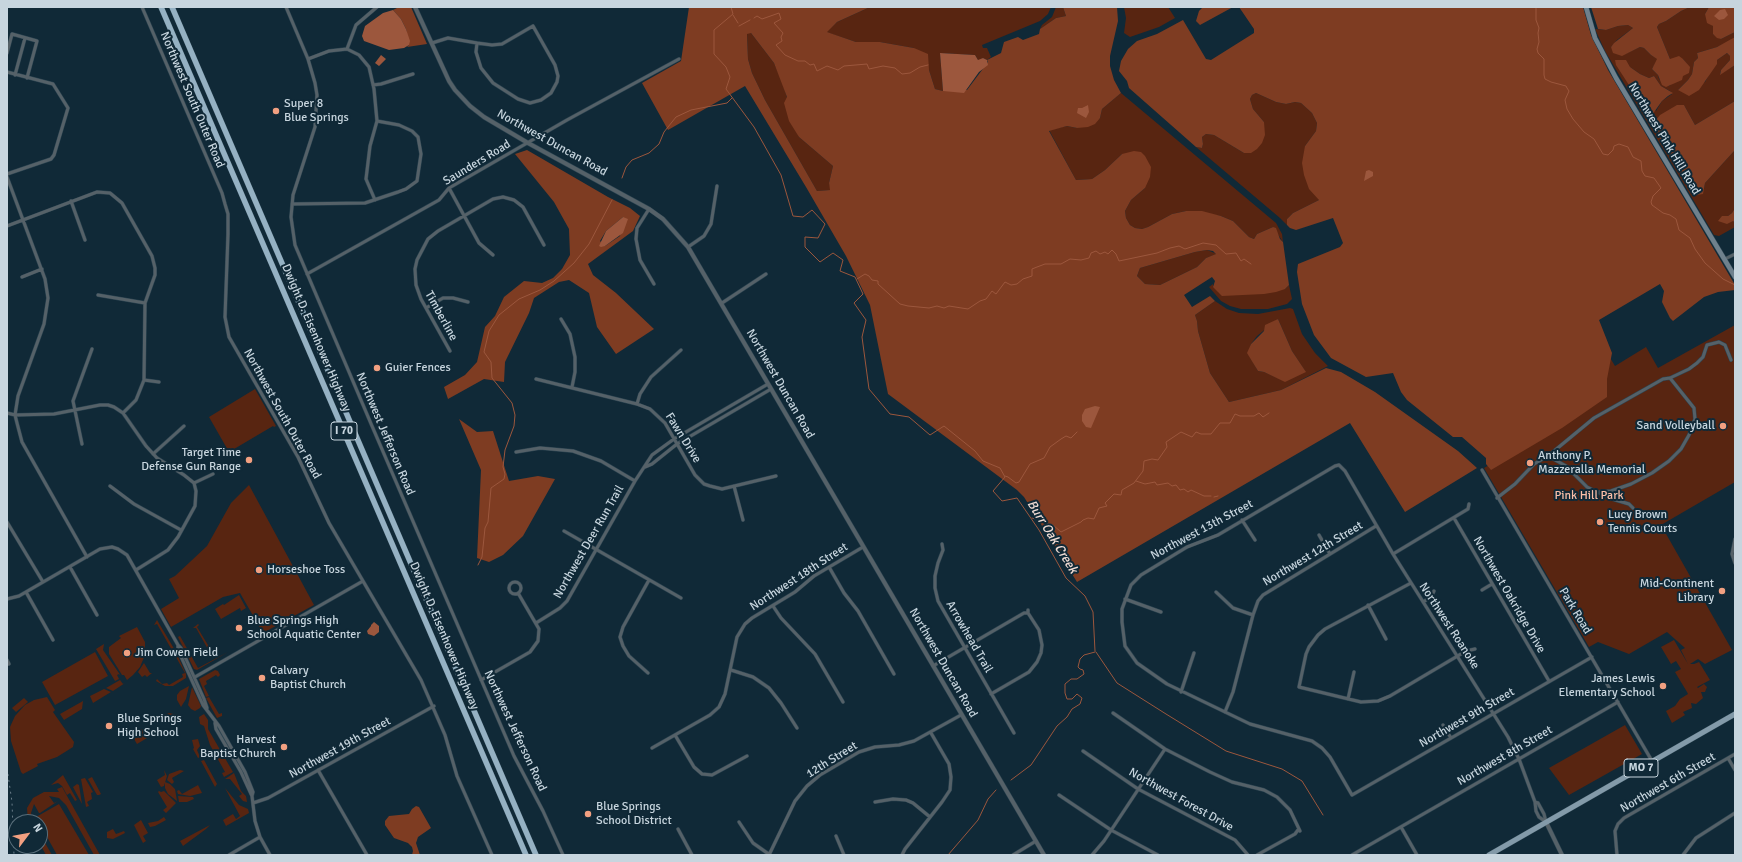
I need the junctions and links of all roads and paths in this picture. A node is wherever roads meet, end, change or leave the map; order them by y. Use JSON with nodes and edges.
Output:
{"nodes":[{"id":1,"x":142,"y":7,"type":"edge"},
{"id":2,"x":161,"y":7,"type":"edge"},
{"id":3,"x":172,"y":7,"type":"edge"},
{"id":4,"x":286,"y":7,"type":"edge"},
{"id":5,"x":377,"y":7,"type":"edge"},
{"id":6,"x":415,"y":7,"type":"edge"},
{"id":7,"x":1586,"y":7,"type":"edge"},
{"id":8,"x":25,"y":38,"type":"junction"},
{"id":9,"x":432,"y":43,"type":"junction"},
{"id":10,"x":477,"y":43,"type":"junction"},
{"id":11,"x":347,"y":49,"type":"junction"},
{"id":12,"x":7,"y":53,"type":"edge"},
{"id":13,"x":308,"y":59,"type":"junction"},
{"id":14,"x":679,"y":59,"type":"dead end"},
{"id":15,"x":7,"y":72,"type":"edge"},
{"id":16,"x":413,"y":74,"type":"dead end"},
{"id":17,"x":15,"y":75,"type":"junction"},
{"id":18,"x":27,"y":78,"type":"junction"},
{"id":19,"x":373,"y":85,"type":"junction"},
{"id":20,"x":377,"y":121,"type":"junction"},
{"id":21,"x":528,"y":143,"type":"junction"},
{"id":22,"x":7,"y":175,"type":"edge"},
{"id":23,"x":717,"y":186,"type":"dead end"},
{"id":24,"x":448,"y":188,"type":"junction"},
{"id":25,"x":375,"y":200,"type":"junction"},
{"id":26,"x":71,"y":201,"type":"junction"},
{"id":27,"x":292,"y":204,"type":"junction"},
{"id":28,"x":649,"y":209,"type":"junction"},
{"id":29,"x":464,"y":216,"type":"junction"},
{"id":30,"x":23,"y":220,"type":"junction"},
{"id":31,"x":7,"y":226,"type":"edge"},
{"id":32,"x":85,"y":240,"type":"dead end"},
{"id":33,"x":544,"y":245,"type":"dead end"},
{"id":34,"x":688,"y":247,"type":"junction"},
{"id":35,"x":1735,"y":254,"type":"edge"},
{"id":36,"x":493,"y":255,"type":"dead end"},
{"id":37,"x":1725,"y":259,"type":"junction"},
{"id":38,"x":42,"y":269,"type":"junction"},
{"id":39,"x":307,"y":274,"type":"junction"},
{"id":40,"x":766,"y":274,"type":"dead end"},
{"id":41,"x":22,"y":277,"type":"dead end"},
{"id":42,"x":1735,"y":277,"type":"edge"},
{"id":43,"x":654,"y":284,"type":"dead end"},
{"id":44,"x":98,"y":294,"type":"dead end"},
{"id":45,"x":468,"y":302,"type":"dead end"},
{"id":46,"x":145,"y":303,"type":"junction"},
{"id":47,"x":722,"y":303,"type":"junction"},
{"id":48,"x":426,"y":308,"type":"junction"},
{"id":49,"x":561,"y":319,"type":"dead end"},
{"id":50,"x":92,"y":349,"type":"dead end"},
{"id":51,"x":681,"y":350,"type":"dead end"},
{"id":52,"x":450,"y":351,"type":"dead end"},
{"id":53,"x":1731,"y":360,"type":"dead end"},
{"id":54,"x":1670,"y":378,"type":"junction"},
{"id":55,"x":536,"y":379,"type":"dead end"},
{"id":56,"x":144,"y":380,"type":"junction"},
{"id":57,"x":159,"y":382,"type":"dead end"},
{"id":58,"x":768,"y":384,"type":"junction"},
{"id":59,"x":572,"y":387,"type":"junction"},
{"id":60,"x":771,"y":389,"type":"junction"},
{"id":61,"x":638,"y":404,"type":"junction"},
{"id":62,"x":74,"y":411,"type":"junction"},
{"id":63,"x":719,"y":412,"type":"junction"},
{"id":64,"x":7,"y":413,"type":"edge"},
{"id":65,"x":123,"y":413,"type":"junction"},
{"id":66,"x":15,"y":414,"type":"junction"},
{"id":67,"x":723,"y":418,"type":"junction"},
{"id":68,"x":184,"y":426,"type":"dead end"},
{"id":69,"x":674,"y":439,"type":"junction"},
{"id":70,"x":82,"y":444,"type":"dead end"},
{"id":71,"x":677,"y":444,"type":"junction"},
{"id":72,"x":516,"y":452,"type":"dead end"},
{"id":73,"x":153,"y":454,"type":"junction"},
{"id":74,"x":1548,"y":456,"type":"junction"},
{"id":75,"x":1340,"y":461,"type":"dead end"},
{"id":76,"x":1339,"y":465,"type":"junction"},
{"id":77,"x":645,"y":467,"type":"junction"},
{"id":78,"x":1482,"y":470,"type":"dead end"},
{"id":79,"x":213,"y":474,"type":"dead end"},
{"id":80,"x":776,"y":476,"type":"dead end"},
{"id":81,"x":635,"y":481,"type":"junction"},
{"id":82,"x":194,"y":484,"type":"junction"},
{"id":83,"x":110,"y":486,"type":"dead end"},
{"id":84,"x":734,"y":486,"type":"junction"},
{"id":85,"x":1599,"y":492,"type":"junction"},
{"id":86,"x":1498,"y":498,"type":"junction"},
{"id":87,"x":1469,"y":504,"type":"dead end"},
{"id":88,"x":1633,"y":508,"type":"dead end"},
{"id":89,"x":1454,"y":518,"type":"junction"},
{"id":90,"x":743,"y":520,"type":"dead end"},
{"id":91,"x":1242,"y":520,"type":"junction"},
{"id":92,"x":7,"y":522,"type":"edge"},
{"id":93,"x":1376,"y":526,"type":"junction"},
{"id":94,"x":181,"y":530,"type":"junction"},
{"id":95,"x":564,"y":532,"type":"dead end"},
{"id":96,"x":1319,"y":535,"type":"dead end"},
{"id":97,"x":1735,"y":539,"type":"edge"},
{"id":98,"x":1255,"y":540,"type":"dead end"},
{"id":99,"x":942,"y":544,"type":"dead end"},
{"id":100,"x":863,"y":547,"type":"junction"},
{"id":101,"x":596,"y":550,"type":"junction"},
{"id":102,"x":1330,"y":554,"type":"junction"},
{"id":103,"x":1393,"y":554,"type":"junction"},
{"id":104,"x":87,"y":557,"type":"junction"},
{"id":105,"x":1735,"y":563,"type":"edge"},
{"id":106,"x":70,"y":567,"type":"junction"},
{"id":107,"x":829,"y":567,"type":"junction"},
{"id":108,"x":136,"y":570,"type":"junction"},
{"id":109,"x":649,"y":580,"type":"junction"},
{"id":110,"x":363,"y":581,"type":"junction"},
{"id":111,"x":43,"y":582,"type":"junction"},
{"id":112,"x":1411,"y":583,"type":"junction"},
{"id":113,"x":1492,"y":584,"type":"junction"},
{"id":114,"x":1482,"y":590,"type":"dead end"},
{"id":115,"x":1434,"y":591,"type":"dead end"},
{"id":116,"x":26,"y":592,"type":"junction"},
{"id":117,"x":518,"y":592,"type":"dead end"},
{"id":118,"x":1216,"y":592,"type":"dead end"},
{"id":119,"x":681,"y":598,"type":"dead end"},
{"id":120,"x":1125,"y":599,"type":"junction"},
{"id":121,"x":7,"y":600,"type":"edge"},
{"id":122,"x":1423,"y":602,"type":"junction"},
{"id":123,"x":1368,"y":605,"type":"junction"},
{"id":124,"x":772,"y":606,"type":"junction"},
{"id":125,"x":1161,"y":612,"type":"dead end"},
{"id":126,"x":97,"y":615,"type":"dead end"},
{"id":127,"x":1253,"y":615,"type":"junction"},
{"id":128,"x":536,"y":623,"type":"junction"},
{"id":129,"x":1386,"y":639,"type":"dead end"},
{"id":130,"x":53,"y":640,"type":"dead end"},
{"id":131,"x":178,"y":645,"type":"junction"},
{"id":132,"x":964,"y":647,"type":"junction"},
{"id":133,"x":1475,"y":650,"type":"dead end"},
{"id":134,"x":1194,"y":654,"type":"dead end"},
{"id":135,"x":1457,"y":655,"type":"junction"},
{"id":136,"x":1592,"y":657,"type":"junction"},
{"id":137,"x":7,"y":660,"type":"edge"},
{"id":138,"x":9,"y":664,"type":"dead end"},
{"id":139,"x":933,"y":666,"type":"junction"},
{"id":140,"x":731,"y":670,"type":"junction"},
{"id":141,"x":648,"y":672,"type":"dead end"},
{"id":142,"x":1354,"y":672,"type":"dead end"},
{"id":143,"x":894,"y":674,"type":"dead end"},
{"id":144,"x":195,"y":677,"type":"junction"},
{"id":145,"x":481,"y":680,"type":"junction"},
{"id":146,"x":1549,"y":681,"type":"junction"},
{"id":147,"x":1181,"y":692,"type":"junction"},
{"id":148,"x":991,"y":694,"type":"junction"},
{"id":149,"x":1348,"y":699,"type":"junction"},
{"id":150,"x":843,"y":702,"type":"dead end"},
{"id":151,"x":1618,"y":702,"type":"junction"},
{"id":152,"x":434,"y":706,"type":"junction"},
{"id":153,"x":207,"y":708,"type":"junction"},
{"id":154,"x":1225,"y":712,"type":"junction"},
{"id":155,"x":1113,"y":713,"type":"dead end"},
{"id":156,"x":1493,"y":714,"type":"junction"},
{"id":157,"x":1735,"y":714,"type":"edge"},
{"id":158,"x":962,"y":715,"type":"junction"},
{"id":159,"x":1443,"y":725,"type":"dead end"},
{"id":160,"x":797,"y":728,"type":"dead end"},
{"id":161,"x":931,"y":733,"type":"junction"},
{"id":162,"x":1014,"y":733,"type":"dead end"},
{"id":163,"x":675,"y":735,"type":"junction"},
{"id":164,"x":1451,"y":738,"type":"junction"},
{"id":165,"x":652,"y":748,"type":"dead end"},
{"id":166,"x":1165,"y":748,"type":"junction"},
{"id":167,"x":1083,"y":751,"type":"dead end"},
{"id":168,"x":1735,"y":754,"type":"edge"},
{"id":169,"x":747,"y":756,"type":"dead end"},
{"id":170,"x":1519,"y":758,"type":"junction"},
{"id":171,"x":1728,"y":758,"type":"junction"},
{"id":172,"x":1652,"y":761,"type":"junction"},
{"id":173,"x":318,"y":770,"type":"junction"},
{"id":174,"x":1735,"y":770,"type":"edge"},
{"id":175,"x":1138,"y":789,"type":"junction"},
{"id":176,"x":1059,"y":794,"type":"dead end"},
{"id":177,"x":875,"y":802,"type":"dead end"},
{"id":178,"x":1535,"y":802,"type":"junction"},
{"id":179,"x":253,"y":804,"type":"junction"},
{"id":180,"x":1735,"y":814,"type":"edge"},
{"id":181,"x":930,"y":817,"type":"junction"},
{"id":182,"x":739,"y":822,"type":"dead end"},
{"id":183,"x":1546,"y":822,"type":"junction"},
{"id":184,"x":1401,"y":827,"type":"junction"},
{"id":185,"x":678,"y":829,"type":"dead end"},
{"id":186,"x":1111,"y":830,"type":"junction"},
{"id":187,"x":836,"y":836,"type":"dead end"},
{"id":188,"x":260,"y":838,"type":"junction"},
{"id":189,"x":1036,"y":841,"type":"junction"},
{"id":190,"x":229,"y":855,"type":"edge"},
{"id":191,"x":270,"y":855,"type":"edge"},
{"id":192,"x":367,"y":855,"type":"edge"},
{"id":193,"x":492,"y":855,"type":"edge"},
{"id":194,"x":526,"y":855,"type":"edge"},
{"id":195,"x":536,"y":855,"type":"edge"},
{"id":196,"x":563,"y":855,"type":"edge"},
{"id":197,"x":692,"y":855,"type":"edge"},
{"id":198,"x":769,"y":855,"type":"edge"},
{"id":199,"x":844,"y":855,"type":"edge"},
{"id":200,"x":902,"y":855,"type":"edge"},
{"id":201,"x":1013,"y":855,"type":"edge"},
{"id":202,"x":1044,"y":855,"type":"edge"},
{"id":203,"x":1092,"y":855,"type":"edge"},
{"id":204,"x":1158,"y":855,"type":"edge"},
{"id":205,"x":1248,"y":855,"type":"edge"},
{"id":206,"x":1257,"y":855,"type":"edge"},
{"id":207,"x":1352,"y":855,"type":"edge"},
{"id":208,"x":1417,"y":855,"type":"edge"},
{"id":209,"x":1489,"y":855,"type":"edge"},
{"id":210,"x":1562,"y":855,"type":"edge"},
{"id":211,"x":1617,"y":855,"type":"edge"},
{"id":212,"x":1683,"y":855,"type":"edge"}],
"edges":[{"from":1,"to":110,"type":"street","name":"Northwest South Outer Road"},
{"from":2,"to":194,"type":"highway","name":"Dwight D. Eisenhower Highway","number":"I 70"},
{"from":3,"to":195,"type":"highway","name":"Dwight D. Eisenhower Highway","number":"I 70"},
{"from":4,"to":13,"type":"street","name":"Northwest Jefferson Road"},
{"from":5,"to":11,"type":"street"},
{"from":6,"to":9,"type":"street","name":"Northwest Duncan Road"},
{"from":7,"to":37,"type":"main road","name":"Northwest Pink Hill Road"},
{"from":8,"to":12,"type":"street"},
{"from":8,"to":17,"type":"street"},
{"from":8,"to":18,"type":"street"},
{"from":9,"to":10,"type":"street"},
{"from":9,"to":21,"type":"street","name":"Northwest Duncan Road"},
{"from":10,"to":10,"type":"street"},
{"from":11,"to":13,"type":"street"},
{"from":11,"to":19,"type":"street"},
{"from":13,"to":27,"type":"street","name":"Northwest Jefferson Road"},
{"from":14,"to":21,"type":"street","name":"Saunders Road"},
{"from":15,"to":17,"type":"street"},
{"from":16,"to":19,"type":"street"},
{"from":17,"to":18,"type":"street"},
{"from":18,"to":22,"type":"street"},
{"from":19,"to":20,"type":"street"},
{"from":20,"to":25,"type":"street"},
{"from":20,"to":25,"type":"street"},
{"from":21,"to":24,"type":"street","name":"Saunders Road"},
{"from":21,"to":28,"type":"street","name":"Northwest Duncan Road"},
{"from":22,"to":30,"type":"street"},
{"from":23,"to":34,"type":"street"},
{"from":24,"to":29,"type":"street"},
{"from":24,"to":39,"type":"street","name":"Saunders Road"},
{"from":25,"to":27,"type":"street"},
{"from":26,"to":30,"type":"street"},
{"from":26,"to":32,"type":"street"},
{"from":26,"to":46,"type":"street"},
{"from":27,"to":39,"type":"street","name":"Northwest Jefferson Road"},
{"from":28,"to":34,"type":"street","name":"Northwest Duncan Road"},
{"from":28,"to":43,"type":"street"},
{"from":29,"to":33,"type":"street","name":"Timberline"},
{"from":29,"to":36,"type":"street"},
{"from":29,"to":48,"type":"street","name":"Timberline"},
{"from":30,"to":31,"type":"street"},
{"from":30,"to":38,"type":"street"},
{"from":34,"to":47,"type":"street","name":"Northwest Duncan Road"},
{"from":35,"to":37,"type":"street"},
{"from":37,"to":42,"type":"main road","name":"Northwest Pink Hill Road"},
{"from":38,"to":41,"type":"street"},
{"from":38,"to":66,"type":"street"},
{"from":39,"to":145,"type":"street","name":"Northwest Jefferson Road"},
{"from":40,"to":47,"type":"street"},
{"from":44,"to":46,"type":"street"},
{"from":45,"to":48,"type":"street"},
{"from":46,"to":56,"type":"street"},
{"from":47,"to":58,"type":"street","name":"Northwest Duncan Road"},
{"from":48,"to":52,"type":"street","name":"Timberline"},
{"from":49,"to":59,"type":"street"},
{"from":50,"to":62,"type":"street"},
{"from":51,"to":61,"type":"street"},
{"from":53,"to":54,"type":"street"},
{"from":54,"to":74,"type":"street"},
{"from":54,"to":85,"type":"street"},
{"from":55,"to":59,"type":"street","name":"Fawn Drive"},
{"from":56,"to":57,"type":"street"},
{"from":56,"to":65,"type":"street"},
{"from":58,"to":60,"type":"street","name":"Northwest Duncan Road"},
{"from":58,"to":63,"type":"street","name":"Northwest Deer Run Trail"},
{"from":59,"to":61,"type":"street","name":"Fawn Drive"},
{"from":60,"to":67,"type":"street","name":"Northwest Deer Run Trail"},
{"from":60,"to":100,"type":"street","name":"Northwest Duncan Road"},
{"from":61,"to":69,"type":"street","name":"Fawn Drive"},
{"from":62,"to":65,"type":"street"},
{"from":62,"to":66,"type":"street"},
{"from":62,"to":70,"type":"street"},
{"from":63,"to":67,"type":"street"},
{"from":63,"to":69,"type":"street","name":"Northwest Deer Run Trail"},
{"from":64,"to":66,"type":"street"},
{"from":65,"to":73,"type":"street"},
{"from":66,"to":104,"type":"street"},
{"from":67,"to":71,"type":"street","name":"Northwest Deer Run Trail"},
{"from":68,"to":73,"type":"street"},
{"from":69,"to":71,"type":"street","name":"Fawn Drive"},
{"from":69,"to":77,"type":"street","name":"Northwest Deer Run Trail"},
{"from":71,"to":77,"type":"street","name":"Northwest Deer Run Trail"},
{"from":71,"to":84,"type":"street","name":"Fawn Drive"},
{"from":72,"to":81,"type":"street"},
{"from":73,"to":82,"type":"street"},
{"from":74,"to":85,"type":"street"},
{"from":74,"to":86,"type":"street"},
{"from":75,"to":76,"type":"street"},
{"from":76,"to":91,"type":"street","name":"Northwest 13th Street"},
{"from":76,"to":93,"type":"street","name":"Northwest Roanoke"},
{"from":77,"to":81,"type":"street","name":"Northwest Deer Run Trail"},
{"from":78,"to":86,"type":"street","name":"Park Road"},
{"from":79,"to":82,"type":"street"},
{"from":80,"to":84,"type":"street","name":"Fawn Drive"},
{"from":81,"to":101,"type":"street","name":"Northwest Deer Run Trail"},
{"from":82,"to":94,"type":"street"},
{"from":83,"to":94,"type":"street"},
{"from":84,"to":90,"type":"street"},
{"from":85,"to":88,"type":"street"},
{"from":86,"to":136,"type":"street","name":"Park Road"},
{"from":87,"to":89,"type":"street"},
{"from":89,"to":103,"type":"street"},
{"from":89,"to":113,"type":"street","name":"Northwest Oakridge Drive"},
{"from":91,"to":98,"type":"street"},
{"from":91,"to":120,"type":"street","name":"Northwest 13th Street"},
{"from":92,"to":111,"type":"street"},
{"from":93,"to":102,"type":"street","name":"Northwest 12th Street"},
{"from":93,"to":103,"type":"street","name":"Northwest Roanoke"},
{"from":94,"to":108,"type":"street"},
{"from":95,"to":101,"type":"street"},
{"from":96,"to":102,"type":"street"},
{"from":97,"to":105,"type":"street"},
{"from":99,"to":132,"type":"street","name":"Arrowhead Trail"},
{"from":100,"to":107,"type":"street","name":"Northwest 18th Street"},
{"from":100,"to":139,"type":"street","name":"Northwest Duncan Road"},
{"from":101,"to":109,"type":"street"},
{"from":101,"to":128,"type":"street","name":"Northwest Deer Run Trail"},
{"from":102,"to":127,"type":"street","name":"Northwest 12th Street"},
{"from":103,"to":112,"type":"street","name":"Northwest Roanoke"},
{"from":104,"to":106,"type":"street"},
{"from":104,"to":108,"type":"street"},
{"from":106,"to":111,"type":"street"},
{"from":106,"to":126,"type":"street"},
{"from":107,"to":124,"type":"street","name":"Northwest 18th Street"},
{"from":107,"to":143,"type":"street"},
{"from":108,"to":131,"type":"street"},
{"from":109,"to":119,"type":"street"},
{"from":109,"to":141,"type":"street"},
{"from":110,"to":144,"type":"street"},
{"from":110,"to":152,"type":"street","name":"Northwest South Outer Road"},
{"from":111,"to":116,"type":"street"},
{"from":112,"to":122,"type":"street","name":"Northwest Roanoke"},
{"from":112,"to":123,"type":"street"},
{"from":113,"to":114,"type":"street"},
{"from":113,"to":146,"type":"street","name":"Northwest Oakridge Drive"},
{"from":115,"to":122,"type":"street"},
{"from":116,"to":121,"type":"street"},
{"from":116,"to":130,"type":"street"},
{"from":117,"to":128,"type":"street"},
{"from":118,"to":127,"type":"street"},
{"from":120,"to":125,"type":"street"},
{"from":120,"to":147,"type":"street"},
{"from":122,"to":135,"type":"street","name":"Northwest Roanoke"},
{"from":123,"to":129,"type":"street"},
{"from":123,"to":149,"type":"street"},
{"from":124,"to":140,"type":"street","name":"Northwest 18th Street"},
{"from":124,"to":150,"type":"street"},
{"from":127,"to":154,"type":"street","name":"Northwest 12th Street"},
{"from":128,"to":145,"type":"street"},
{"from":131,"to":144,"type":"street"},
{"from":131,"to":153,"type":"street"},
{"from":132,"to":139,"type":"street"},
{"from":132,"to":148,"type":"street","name":"Arrowhead Trail"},
{"from":132,"to":148,"type":"street"},
{"from":133,"to":135,"type":"street"},
{"from":134,"to":147,"type":"street"},
{"from":135,"to":149,"type":"street"},
{"from":135,"to":156,"type":"street","name":"Northwest Roanoke"},
{"from":136,"to":146,"type":"street","name":"Northwest 9th Street"},
{"from":136,"to":151,"type":"street","name":"Park Road"},
{"from":137,"to":138,"type":"street"},
{"from":139,"to":158,"type":"street","name":"Northwest Duncan Road"},
{"from":140,"to":160,"type":"street"},
{"from":140,"to":163,"type":"street","name":"Northwest 18th Street"},
{"from":142,"to":149,"type":"street"},
{"from":144,"to":153,"type":"street"},
{"from":145,"to":196,"type":"street","name":"Northwest Jefferson Road"},
{"from":146,"to":156,"type":"street","name":"Northwest 9th Street"},
{"from":147,"to":154,"type":"street"},
{"from":148,"to":162,"type":"street","name":"Arrowhead Trail"},
{"from":151,"to":170,"type":"street","name":"Northwest 8th Street"},
{"from":151,"to":172,"type":"street","name":"Park Road"},
{"from":152,"to":173,"type":"street","name":"Northwest 19th Street"},
{"from":152,"to":193,"type":"street","name":"Northwest South Outer Road"},
{"from":153,"to":179,"type":"street"},
{"from":154,"to":164,"type":"street","name":"Northwest 9th Street"},
{"from":155,"to":166,"type":"street"},
{"from":156,"to":164,"type":"street","name":"Northwest 9th Street"},
{"from":156,"to":170,"type":"street","name":"Northwest Roanoke"},
{"from":157,"to":172,"type":"main road","number":"MO 7"},
{"from":158,"to":161,"type":"street","name":"12th Street"},
{"from":158,"to":189,"type":"street","name":"Northwest Duncan Road"},
{"from":159,"to":164,"type":"street"},
{"from":161,"to":181,"type":"street"},
{"from":161,"to":198,"type":"street","name":"12th Street"},
{"from":163,"to":165,"type":"street","name":"Northwest 18th Street"},
{"from":163,"to":169,"type":"street"},
{"from":166,"to":175,"type":"street"},
{"from":166,"to":206,"type":"street"},
{"from":167,"to":175,"type":"street","name":"Northwest Forest Drive"},
{"from":168,"to":171,"type":"street","name":"Northwest 6th Street"},
{"from":170,"to":178,"type":"street","name":"Northwest Roanoke"},
{"from":170,"to":184,"type":"street","name":"Northwest 8th Street"},
{"from":171,"to":174,"type":"street"},
{"from":171,"to":211,"type":"street","name":"Northwest 6th Street"},
{"from":172,"to":183,"type":"main road","number":"MO 7"},
{"from":173,"to":179,"type":"street","name":"Northwest 19th Street"},
{"from":173,"to":192,"type":"street"},
{"from":175,"to":186,"type":"street"},
{"from":175,"to":205,"type":"street","name":"Northwest Forest Drive"},
{"from":176,"to":186,"type":"street"},
{"from":177,"to":181,"type":"street"},
{"from":178,"to":183,"type":"street","name":"Northwest Roanoke"},
{"from":178,"to":183,"type":"street","name":"Northwest Roanoke"},
{"from":179,"to":188,"type":"street"},
{"from":180,"to":212,"type":"street"},
{"from":181,"to":200,"type":"street"},
{"from":182,"to":198,"type":"street"},
{"from":183,"to":209,"type":"main road","number":"MO 7"},
{"from":183,"to":210,"type":"street"},
{"from":184,"to":207,"type":"street","name":"Northwest 8th Street"},
{"from":184,"to":208,"type":"street"},
{"from":185,"to":197,"type":"street"},
{"from":186,"to":203,"type":"street"},
{"from":186,"to":204,"type":"street"},
{"from":187,"to":199,"type":"street"},
{"from":188,"to":190,"type":"street"},
{"from":188,"to":191,"type":"street"},
{"from":189,"to":201,"type":"street"},
{"from":189,"to":202,"type":"street","name":"Northwest Duncan Road"}]}
